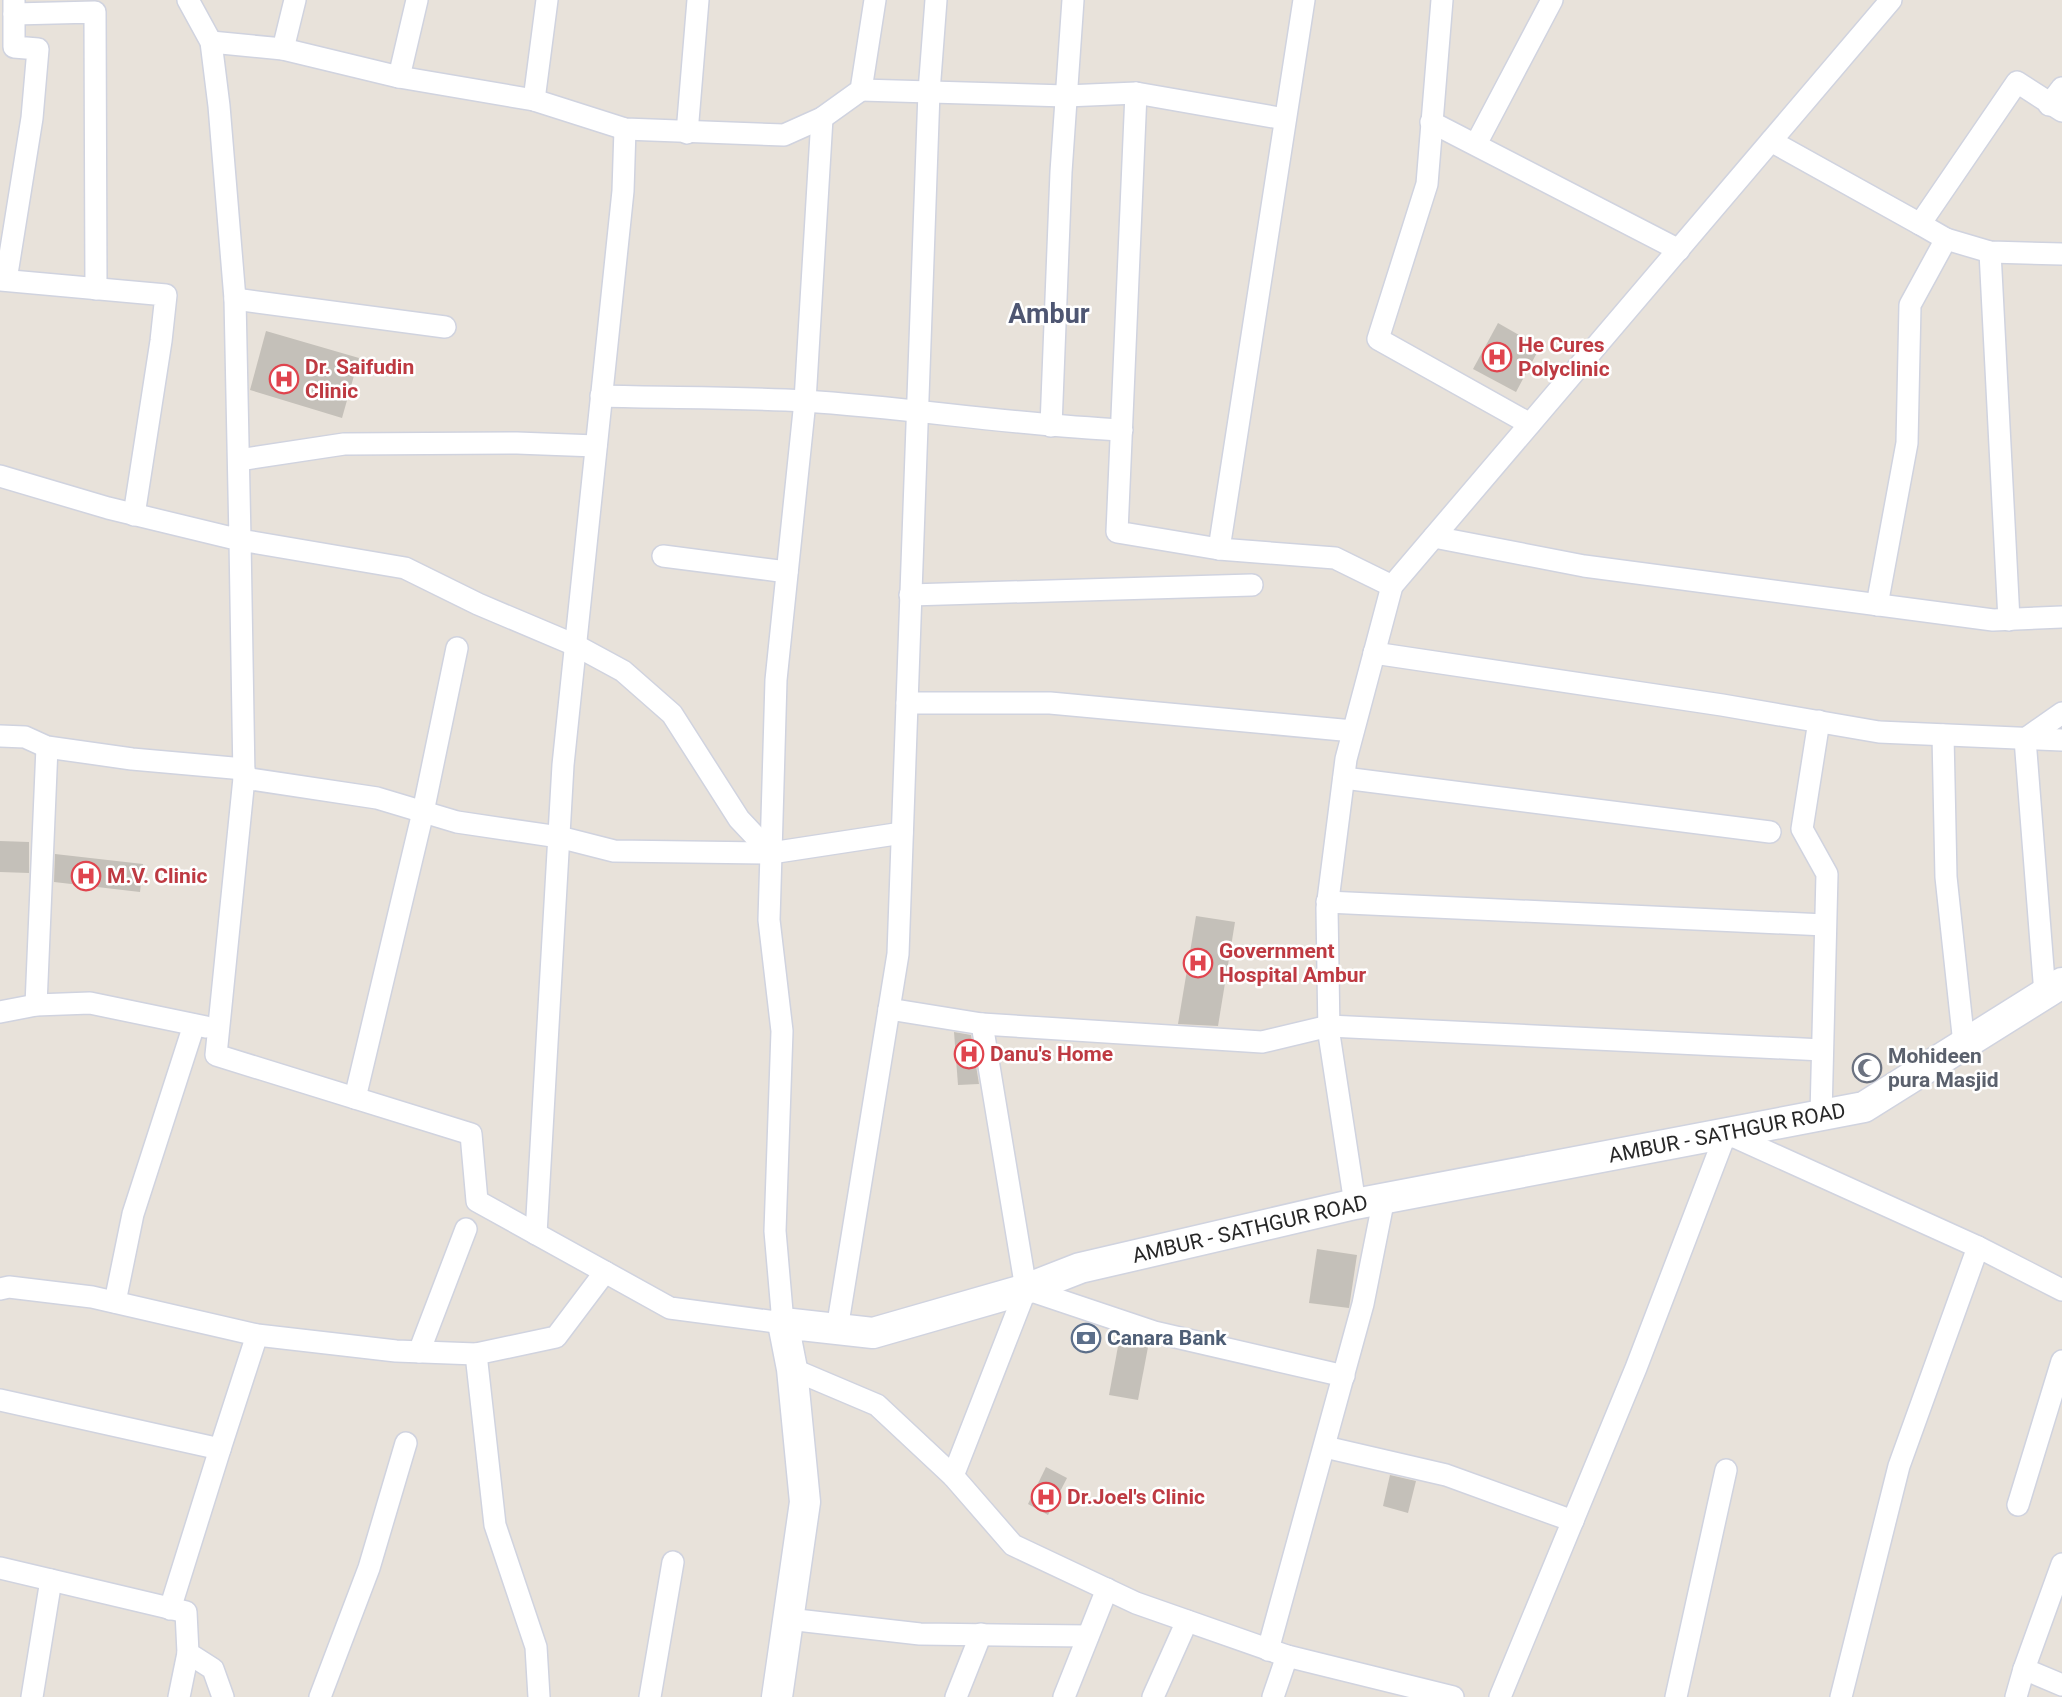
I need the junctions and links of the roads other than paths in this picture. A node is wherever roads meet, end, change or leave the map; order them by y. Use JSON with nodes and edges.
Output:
{"nodes":[{"id":1,"x":188,"y":0,"type":"edge"},
{"id":2,"x":295,"y":0,"type":"edge"},
{"id":3,"x":417,"y":0,"type":"edge"},
{"id":4,"x":547,"y":0,"type":"edge"},
{"id":5,"x":698,"y":0,"type":"edge"},
{"id":6,"x":875,"y":0,"type":"edge"},
{"id":7,"x":936,"y":0,"type":"edge"},
{"id":8,"x":1073,"y":0,"type":"edge"},
{"id":9,"x":1304,"y":0,"type":"edge"},
{"id":10,"x":1442,"y":0,"type":"edge"},
{"id":11,"x":1552,"y":0,"type":"edge"},
{"id":12,"x":1891,"y":0,"type":"edge"},
{"id":13,"x":14,"y":7,"type":"edge"},
{"id":14,"x":211,"y":42,"type":"junction"},
{"id":15,"x":283,"y":49,"type":"junction"},
{"id":16,"x":399,"y":77,"type":"junction"},
{"id":17,"x":2062,"y":87,"type":"edge"},
{"id":18,"x":861,"y":90,"type":"junction"},
{"id":19,"x":929,"y":92,"type":"junction"},
{"id":20,"x":1136,"y":93,"type":"junction"},
{"id":21,"x":1066,"y":96,"type":"junction"},
{"id":22,"x":534,"y":100,"type":"junction"},
{"id":23,"x":2056,"y":108,"type":"edge"},
{"id":24,"x":822,"y":118,"type":"junction"},
{"id":25,"x":1286,"y":119,"type":"junction"},
{"id":26,"x":1431,"y":122,"type":"junction"},
{"id":27,"x":625,"y":129,"type":"junction"},
{"id":28,"x":687,"y":133,"type":"junction"},
{"id":29,"x":1771,"y":141,"type":"junction"},
{"id":30,"x":1476,"y":144,"type":"junction"},
{"id":31,"x":1920,"y":224,"type":"junction"},
{"id":32,"x":1946,"y":239,"type":"junction"},
{"id":33,"x":1678,"y":250,"type":"junction"},
{"id":34,"x":1989,"y":252,"type":"junction"},
{"id":35,"x":2062,"y":254,"type":"edge"},
{"id":36,"x":3,"y":280,"type":"edge"},
{"id":37,"x":96,"y":289,"type":"junction"},
{"id":38,"x":235,"y":299,"type":"junction"},
{"id":39,"x":445,"y":327,"type":"dead end"},
{"id":40,"x":601,"y":396,"type":"junction"},
{"id":41,"x":805,"y":401,"type":"junction"},
{"id":42,"x":916,"y":411,"type":"junction"},
{"id":43,"x":1530,"y":424,"type":"junction"},
{"id":44,"x":1051,"y":426,"type":"junction"},
{"id":45,"x":1122,"y":430,"type":"junction"},
{"id":46,"x":596,"y":446,"type":"junction"},
{"id":47,"x":239,"y":460,"type":"junction"},
{"id":48,"x":0,"y":476,"type":"edge"},
{"id":49,"x":134,"y":514,"type":"junction"},
{"id":50,"x":1434,"y":537,"type":"junction"},
{"id":51,"x":240,"y":540,"type":"junction"},
{"id":52,"x":1219,"y":549,"type":"junction"},
{"id":53,"x":663,"y":556,"type":"dead end"},
{"id":54,"x":787,"y":572,"type":"junction"},
{"id":55,"x":1252,"y":585,"type":"dead end"},
{"id":56,"x":1392,"y":586,"type":"junction"},
{"id":57,"x":910,"y":595,"type":"junction"},
{"id":58,"x":1877,"y":605,"type":"junction"},
{"id":59,"x":2062,"y":617,"type":"edge"},
{"id":60,"x":2009,"y":620,"type":"junction"},
{"id":61,"x":575,"y":645,"type":"junction"},
{"id":62,"x":457,"y":648,"type":"dead end"},
{"id":63,"x":1374,"y":653,"type":"junction"},
{"id":64,"x":906,"y":704,"type":"junction"},
{"id":65,"x":2062,"y":713,"type":"edge"},
{"id":66,"x":1819,"y":722,"type":"junction"},
{"id":67,"x":1353,"y":731,"type":"junction"},
{"id":68,"x":1943,"y":735,"type":"junction"},
{"id":69,"x":0,"y":736,"type":"edge"},
{"id":70,"x":2025,"y":739,"type":"junction"},
{"id":71,"x":2062,"y":740,"type":"edge"},
{"id":72,"x":47,"y":747,"type":"junction"},
{"id":73,"x":244,"y":773,"type":"junction"},
{"id":74,"x":1344,"y":778,"type":"junction"},
{"id":75,"x":423,"y":812,"type":"junction"},
{"id":76,"x":902,"y":832,"type":"junction"},
{"id":77,"x":1770,"y":832,"type":"dead end"},
{"id":78,"x":559,"y":837,"type":"junction"},
{"id":79,"x":771,"y":853,"type":"junction"},
{"id":80,"x":1327,"y":902,"type":"junction"},
{"id":81,"x":1825,"y":925,"type":"junction"},
{"id":82,"x":2053,"y":988,"type":"edge"},
{"id":83,"x":36,"y":1005,"type":"junction"},
{"id":84,"x":889,"y":1009,"type":"junction"},
{"id":85,"x":0,"y":1012,"type":"edge"},
{"id":86,"x":982,"y":1024,"type":"junction"},
{"id":87,"x":194,"y":1025,"type":"junction"},
{"id":88,"x":1329,"y":1026,"type":"junction"},
{"id":89,"x":219,"y":1030,"type":"junction"},
{"id":90,"x":1964,"y":1044,"type":"junction"},
{"id":91,"x":1822,"y":1050,"type":"junction"},
{"id":92,"x":355,"y":1098,"type":"junction"},
{"id":93,"x":1821,"y":1115,"type":"junction"},
{"id":94,"x":1726,"y":1133,"type":"junction"},
{"id":95,"x":1384,"y":1198,"type":"junction"},
{"id":96,"x":1355,"y":1204,"type":"junction"},
{"id":97,"x":466,"y":1229,"type":"dead end"},
{"id":98,"x":536,"y":1234,"type":"junction"},
{"id":99,"x":1978,"y":1247,"type":"junction"},
{"id":100,"x":605,"y":1272,"type":"junction"},
{"id":101,"x":0,"y":1289,"type":"edge"},
{"id":102,"x":1026,"y":1289,"type":"junction"},
{"id":103,"x":2062,"y":1290,"type":"edge"},
{"id":104,"x":115,"y":1302,"type":"junction"},
{"id":105,"x":783,"y":1323,"type":"junction"},
{"id":106,"x":837,"y":1329,"type":"junction"},
{"id":107,"x":257,"y":1335,"type":"junction"},
{"id":108,"x":419,"y":1352,"type":"junction"},
{"id":109,"x":476,"y":1354,"type":"junction"},
{"id":110,"x":2062,"y":1361,"type":"edge"},
{"id":111,"x":792,"y":1369,"type":"junction"},
{"id":112,"x":1344,"y":1376,"type":"junction"},
{"id":113,"x":0,"y":1400,"type":"edge"},
{"id":114,"x":406,"y":1443,"type":"dead end"},
{"id":115,"x":1325,"y":1447,"type":"junction"},
{"id":116,"x":220,"y":1449,"type":"junction"},
{"id":117,"x":1726,"y":1470,"type":"dead end"},
{"id":118,"x":953,"y":1476,"type":"junction"},
{"id":119,"x":2018,"y":1505,"type":"dead end"},
{"id":120,"x":1573,"y":1521,"type":"junction"},
{"id":121,"x":673,"y":1562,"type":"dead end"},
{"id":122,"x":2062,"y":1564,"type":"edge"},
{"id":123,"x":0,"y":1568,"type":"edge"},
{"id":124,"x":51,"y":1580,"type":"junction"},
{"id":125,"x":1107,"y":1589,"type":"junction"},
{"id":126,"x":170,"y":1609,"type":"junction"},
{"id":127,"x":788,"y":1619,"type":"junction"},
{"id":128,"x":1187,"y":1621,"type":"junction"},
{"id":129,"x":981,"y":1634,"type":"junction"},
{"id":130,"x":1088,"y":1636,"type":"junction"},
{"id":131,"x":188,"y":1653,"type":"junction"},
{"id":132,"x":1278,"y":1653,"type":"junction"},
{"id":133,"x":2024,"y":1669,"type":"junction"},
{"id":134,"x":2062,"y":1685,"type":"edge"},
{"id":135,"x":32,"y":1697,"type":"edge"},
{"id":136,"x":179,"y":1697,"type":"edge"},
{"id":137,"x":223,"y":1697,"type":"edge"},
{"id":138,"x":320,"y":1697,"type":"edge"},
{"id":139,"x":539,"y":1697,"type":"edge"},
{"id":140,"x":650,"y":1697,"type":"edge"},
{"id":141,"x":777,"y":1697,"type":"edge"},
{"id":142,"x":956,"y":1697,"type":"edge"},
{"id":143,"x":1064,"y":1697,"type":"edge"},
{"id":144,"x":1153,"y":1697,"type":"edge"},
{"id":145,"x":1273,"y":1697,"type":"edge"},
{"id":146,"x":1453,"y":1697,"type":"edge"},
{"id":147,"x":1500,"y":1697,"type":"edge"},
{"id":148,"x":1676,"y":1697,"type":"edge"},
{"id":149,"x":1841,"y":1697,"type":"edge"},
{"id":150,"x":2016,"y":1697,"type":"edge"}],
"edges":[{"from":1,"to":14,"type":"street"},
{"from":2,"to":15,"type":"street"},
{"from":3,"to":16,"type":"street"},
{"from":4,"to":22,"type":"street"},
{"from":5,"to":28,"type":"street"},
{"from":6,"to":18,"type":"street"},
{"from":7,"to":19,"type":"street"},
{"from":8,"to":21,"type":"street"},
{"from":9,"to":25,"type":"street"},
{"from":10,"to":26,"type":"street"},
{"from":11,"to":30,"type":"street"},
{"from":12,"to":29,"type":"street"},
{"from":13,"to":36,"type":"street"},
{"from":13,"to":37,"type":"street"},
{"from":14,"to":15,"type":"street"},
{"from":14,"to":38,"type":"street"},
{"from":15,"to":16,"type":"street"},
{"from":16,"to":22,"type":"street"},
{"from":17,"to":23,"type":"street"},
{"from":18,"to":19,"type":"street"},
{"from":18,"to":24,"type":"street"},
{"from":19,"to":21,"type":"street"},
{"from":19,"to":42,"type":"street"},
{"from":20,"to":21,"type":"street"},
{"from":20,"to":25,"type":"street"},
{"from":20,"to":45,"type":"street"},
{"from":21,"to":44,"type":"street"},
{"from":22,"to":27,"type":"street"},
{"from":23,"to":31,"type":"street"},
{"from":24,"to":28,"type":"street"},
{"from":24,"to":41,"type":"street"},
{"from":25,"to":52,"type":"street"},
{"from":26,"to":30,"type":"street"},
{"from":26,"to":43,"type":"street"},
{"from":27,"to":28,"type":"street"},
{"from":27,"to":40,"type":"street"},
{"from":29,"to":31,"type":"street"},
{"from":29,"to":33,"type":"street"},
{"from":30,"to":33,"type":"street"},
{"from":31,"to":32,"type":"street"},
{"from":32,"to":34,"type":"street"},
{"from":32,"to":58,"type":"street"},
{"from":33,"to":43,"type":"street"},
{"from":34,"to":35,"type":"street"},
{"from":34,"to":60,"type":"street"},
{"from":36,"to":37,"type":"street"},
{"from":37,"to":49,"type":"street"},
{"from":38,"to":39,"type":"street"},
{"from":38,"to":47,"type":"street"},
{"from":40,"to":41,"type":"street"},
{"from":40,"to":46,"type":"street"},
{"from":41,"to":42,"type":"street"},
{"from":41,"to":54,"type":"street"},
{"from":42,"to":44,"type":"street"},
{"from":42,"to":57,"type":"street"},
{"from":43,"to":50,"type":"street"},
{"from":44,"to":45,"type":"street"},
{"from":45,"to":52,"type":"street"},
{"from":46,"to":47,"type":"street"},
{"from":46,"to":61,"type":"street"},
{"from":47,"to":51,"type":"street"},
{"from":48,"to":49,"type":"street"},
{"from":49,"to":51,"type":"street"},
{"from":50,"to":56,"type":"street"},
{"from":50,"to":58,"type":"street"},
{"from":51,"to":61,"type":"street"},
{"from":51,"to":73,"type":"street"},
{"from":52,"to":56,"type":"street"},
{"from":53,"to":54,"type":"street"},
{"from":54,"to":79,"type":"street"},
{"from":55,"to":57,"type":"street"},
{"from":56,"to":63,"type":"street"},
{"from":57,"to":64,"type":"street"},
{"from":58,"to":60,"type":"street"},
{"from":59,"to":60,"type":"street"},
{"from":61,"to":78,"type":"street"},
{"from":61,"to":79,"type":"street"},
{"from":62,"to":75,"type":"street"},
{"from":63,"to":66,"type":"street"},
{"from":63,"to":67,"type":"street"},
{"from":64,"to":67,"type":"street"},
{"from":64,"to":76,"type":"street"},
{"from":65,"to":70,"type":"street"},
{"from":66,"to":68,"type":"street"},
{"from":66,"to":81,"type":"street"},
{"from":67,"to":74,"type":"street"},
{"from":68,"to":70,"type":"street"},
{"from":68,"to":90,"type":"street"},
{"from":69,"to":72,"type":"street"},
{"from":70,"to":71,"type":"street"},
{"from":70,"to":82,"type":"street"},
{"from":72,"to":73,"type":"street"},
{"from":72,"to":83,"type":"street"},
{"from":73,"to":75,"type":"street"},
{"from":73,"to":89,"type":"street"},
{"from":74,"to":77,"type":"street"},
{"from":74,"to":80,"type":"street"},
{"from":75,"to":78,"type":"street"},
{"from":75,"to":92,"type":"street"},
{"from":76,"to":79,"type":"street"},
{"from":76,"to":84,"type":"street"},
{"from":78,"to":79,"type":"street"},
{"from":78,"to":98,"type":"street"},
{"from":79,"to":105,"type":"street"},
{"from":80,"to":81,"type":"street"},
{"from":80,"to":88,"type":"street"},
{"from":81,"to":91,"type":"street"},
{"from":82,"to":90,"type":"main road","name":"AMBUR - SATHGUR ROAD"},
{"from":83,"to":85,"type":"street"},
{"from":83,"to":87,"type":"street"},
{"from":84,"to":86,"type":"street"},
{"from":84,"to":106,"type":"street"},
{"from":86,"to":88,"type":"street"},
{"from":86,"to":102,"type":"street"},
{"from":87,"to":89,"type":"street"},
{"from":87,"to":104,"type":"street"},
{"from":88,"to":91,"type":"street"},
{"from":88,"to":96,"type":"street"},
{"from":89,"to":92,"type":"street"},
{"from":90,"to":93,"type":"main road","name":"AMBUR - SATHGUR ROAD"},
{"from":91,"to":93,"type":"street"},
{"from":92,"to":98,"type":"street"},
{"from":93,"to":94,"type":"main road","name":"AMBUR - SATHGUR ROAD"},
{"from":94,"to":95,"type":"main road","name":"AMBUR - SATHGUR ROAD"},
{"from":94,"to":99,"type":"street"},
{"from":94,"to":120,"type":"street"},
{"from":95,"to":96,"type":"main road","name":"AMBUR - SATHGUR ROAD"},
{"from":95,"to":112,"type":"street"},
{"from":96,"to":102,"type":"main road","name":"AMBUR - SATHGUR ROAD"},
{"from":97,"to":108,"type":"street"},
{"from":98,"to":100,"type":"street"},
{"from":99,"to":103,"type":"street"},
{"from":99,"to":149,"type":"street"},
{"from":100,"to":105,"type":"street"},
{"from":100,"to":109,"type":"street"},
{"from":101,"to":104,"type":"street"},
{"from":102,"to":106,"type":"main road","name":"AMBUR - SATHGUR ROAD"},
{"from":102,"to":112,"type":"street"},
{"from":102,"to":118,"type":"street"},
{"from":104,"to":107,"type":"street"},
{"from":105,"to":106,"type":"main road","name":"AMBUR - SATHGUR ROAD"},
{"from":105,"to":111,"type":"main road"},
{"from":107,"to":108,"type":"street"},
{"from":107,"to":116,"type":"street"},
{"from":108,"to":109,"type":"street"},
{"from":109,"to":139,"type":"street"},
{"from":110,"to":119,"type":"street"},
{"from":111,"to":118,"type":"street"},
{"from":111,"to":127,"type":"main road"},
{"from":112,"to":115,"type":"street"},
{"from":113,"to":116,"type":"street"},
{"from":114,"to":138,"type":"street"},
{"from":115,"to":120,"type":"street"},
{"from":115,"to":132,"type":"street"},
{"from":116,"to":126,"type":"street"},
{"from":117,"to":148,"type":"street"},
{"from":118,"to":125,"type":"street"},
{"from":120,"to":147,"type":"street"},
{"from":121,"to":140,"type":"street"},
{"from":122,"to":133,"type":"street"},
{"from":123,"to":124,"type":"street"},
{"from":124,"to":126,"type":"street"},
{"from":124,"to":135,"type":"street"},
{"from":125,"to":128,"type":"street"},
{"from":125,"to":130,"type":"street"},
{"from":126,"to":131,"type":"street"},
{"from":127,"to":129,"type":"street"},
{"from":127,"to":141,"type":"main road"},
{"from":128,"to":132,"type":"street"},
{"from":128,"to":144,"type":"street"},
{"from":129,"to":130,"type":"street"},
{"from":129,"to":142,"type":"street"},
{"from":130,"to":143,"type":"street"},
{"from":131,"to":136,"type":"street"},
{"from":131,"to":137,"type":"street"},
{"from":132,"to":145,"type":"street"},
{"from":132,"to":146,"type":"street"},
{"from":133,"to":134,"type":"street"},
{"from":133,"to":150,"type":"street"}]}
